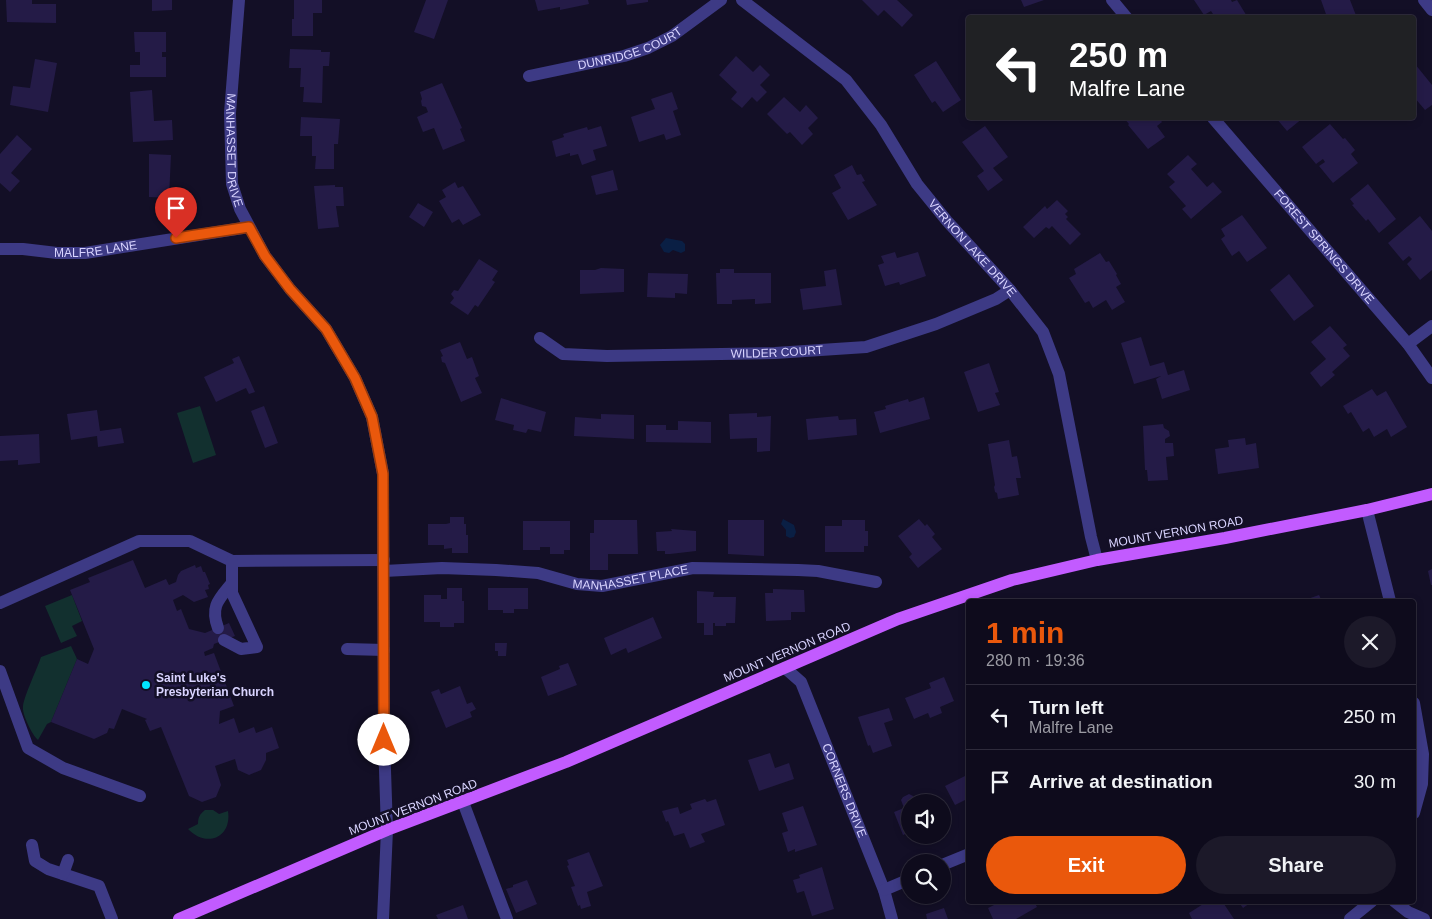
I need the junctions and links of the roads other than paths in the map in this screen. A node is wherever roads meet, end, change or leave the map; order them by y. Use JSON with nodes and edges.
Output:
{"nodes":[{"id":1,"x":239,"y":0,"type":"edge"},
{"id":2,"x":721,"y":0,"type":"edge"},
{"id":3,"x":742,"y":0,"type":"edge"},
{"id":4,"x":1112,"y":0,"type":"edge"},
{"id":5,"x":1424,"y":0,"type":"edge"},
{"id":6,"x":1432,"y":10,"type":"edge"},
{"id":7,"x":1124,"y":15,"type":"edge"},
{"id":8,"x":528,"y":76,"type":"dead end"},
{"id":9,"x":1215,"y":120,"type":"edge"},
{"id":10,"x":249,"y":227,"type":"junction"},
{"id":11,"x":0,"y":249,"type":"edge"},
{"id":12,"x":1010,"y":290,"type":"junction"},
{"id":13,"x":1432,"y":326,"type":"edge"},
{"id":14,"x":540,"y":338,"type":"dead end"},
{"id":15,"x":1408,"y":344,"type":"junction"},
{"id":16,"x":1432,"y":378,"type":"edge"},
{"id":17,"x":1432,"y":494,"type":"edge"},
{"id":18,"x":1367,"y":510,"type":"junction"},
{"id":19,"x":1097,"y":560,"type":"junction"},
{"id":20,"x":232,"y":562,"type":"junction"},
{"id":21,"x":384,"y":566,"type":"junction"},
{"id":22,"x":876,"y":582,"type":"dead end"},
{"id":23,"x":232,"y":583,"type":"junction"},
{"id":24,"x":1389,"y":599,"type":"edge"},
{"id":25,"x":0,"y":603,"type":"edge"},
{"id":26,"x":218,"y":628,"type":"dead end"},
{"id":27,"x":224,"y":640,"type":"dead end"},
{"id":28,"x":347,"y":649,"type":"dead end"},
{"id":29,"x":384,"y":650,"type":"junction"},
{"id":30,"x":785,"y":668,"type":"junction"},
{"id":31,"x":0,"y":671,"type":"edge"},
{"id":32,"x":1416,"y":716,"type":"edge"},
{"id":33,"x":140,"y":796,"type":"dead end"},
{"id":34,"x":463,"y":802,"type":"junction"},
{"id":35,"x":1416,"y":806,"type":"edge"},
{"id":36,"x":387,"y":830,"type":"junction"},
{"id":37,"x":32,"y":845,"type":"dead end"},
{"id":38,"x":966,"y":855,"type":"edge"},
{"id":39,"x":68,"y":860,"type":"dead end"},
{"id":40,"x":951,"y":861,"type":"edge"},
{"id":41,"x":63,"y":874,"type":"junction"},
{"id":42,"x":901,"y":883,"type":"edge"},
{"id":43,"x":884,"y":890,"type":"junction"},
{"id":44,"x":1368,"y":904,"type":"edge"},
{"id":45,"x":1398,"y":904,"type":"edge"},
{"id":46,"x":112,"y":919,"type":"edge"},
{"id":47,"x":179,"y":919,"type":"edge"},
{"id":48,"x":383,"y":919,"type":"edge"},
{"id":49,"x":507,"y":919,"type":"edge"},
{"id":50,"x":892,"y":919,"type":"edge"},
{"id":51,"x":1350,"y":919,"type":"edge"},
{"id":52,"x":1424,"y":919,"type":"edge"}],
"edges":[{"from":1,"to":10,"type":"street","name":"MANHASSET DRIVE"},
{"from":2,"to":8,"type":"street","name":"DUNRIDGE COURT"},
{"from":3,"to":12,"type":"street","name":"VERNON LAKE DRIVE"},
{"from":4,"to":7,"type":"street"},
{"from":5,"to":6,"type":"street"},
{"from":9,"to":15,"type":"street","name":"FOREST SPRINGS DRIVE"},
{"from":10,"to":11,"type":"street","name":"MALFRE LANE"},
{"from":10,"to":21,"type":"street","name":"MANHASSET DRIVE"},
{"from":12,"to":14,"type":"street","name":"WILDER COURT"},
{"from":12,"to":19,"type":"street","name":"VERNON LAKE DRIVE"},
{"from":13,"to":15,"type":"street"},
{"from":15,"to":16,"type":"street","name":"FOREST SPRINGS DRIVE"},
{"from":17,"to":18,"type":"main road","name":"MOUNT VERNON ROAD"},
{"from":18,"to":19,"type":"main road","name":"MOUNT VERNON ROAD"},
{"from":18,"to":24,"type":"street"},
{"from":19,"to":30,"type":"main road","name":"MOUNT VERNON ROAD"},
{"from":20,"to":21,"type":"street","name":"MANHASSET PLACE"},
{"from":20,"to":23,"type":"street"},
{"from":20,"to":25,"type":"street"},
{"from":21,"to":22,"type":"street","name":"MANHASSET PLACE"},
{"from":21,"to":29,"type":"street","name":"MANHASSET DRIVE"},
{"from":23,"to":26,"type":"street"},
{"from":23,"to":27,"type":"street"},
{"from":28,"to":29,"type":"street"},
{"from":29,"to":36,"type":"street","name":"MANHASSET DRIVE"},
{"from":30,"to":34,"type":"main road","name":"MOUNT VERNON ROAD"},
{"from":30,"to":43,"type":"street","name":"CORNERS DRIVE"},
{"from":31,"to":33,"type":"street"},
{"from":32,"to":35,"type":"street"},
{"from":34,"to":36,"type":"main road","name":"MOUNT VERNON ROAD"},
{"from":34,"to":49,"type":"street"},
{"from":36,"to":47,"type":"main road","name":"MOUNT VERNON ROAD"},
{"from":36,"to":48,"type":"street","name":"MANHASSET DRIVE"},
{"from":37,"to":41,"type":"street"},
{"from":38,"to":40,"type":"street"},
{"from":39,"to":41,"type":"street"},
{"from":41,"to":46,"type":"street"},
{"from":42,"to":43,"type":"street"},
{"from":43,"to":50,"type":"street","name":"CORNERS DRIVE"},
{"from":44,"to":51,"type":"street"},
{"from":45,"to":52,"type":"street"}]}
